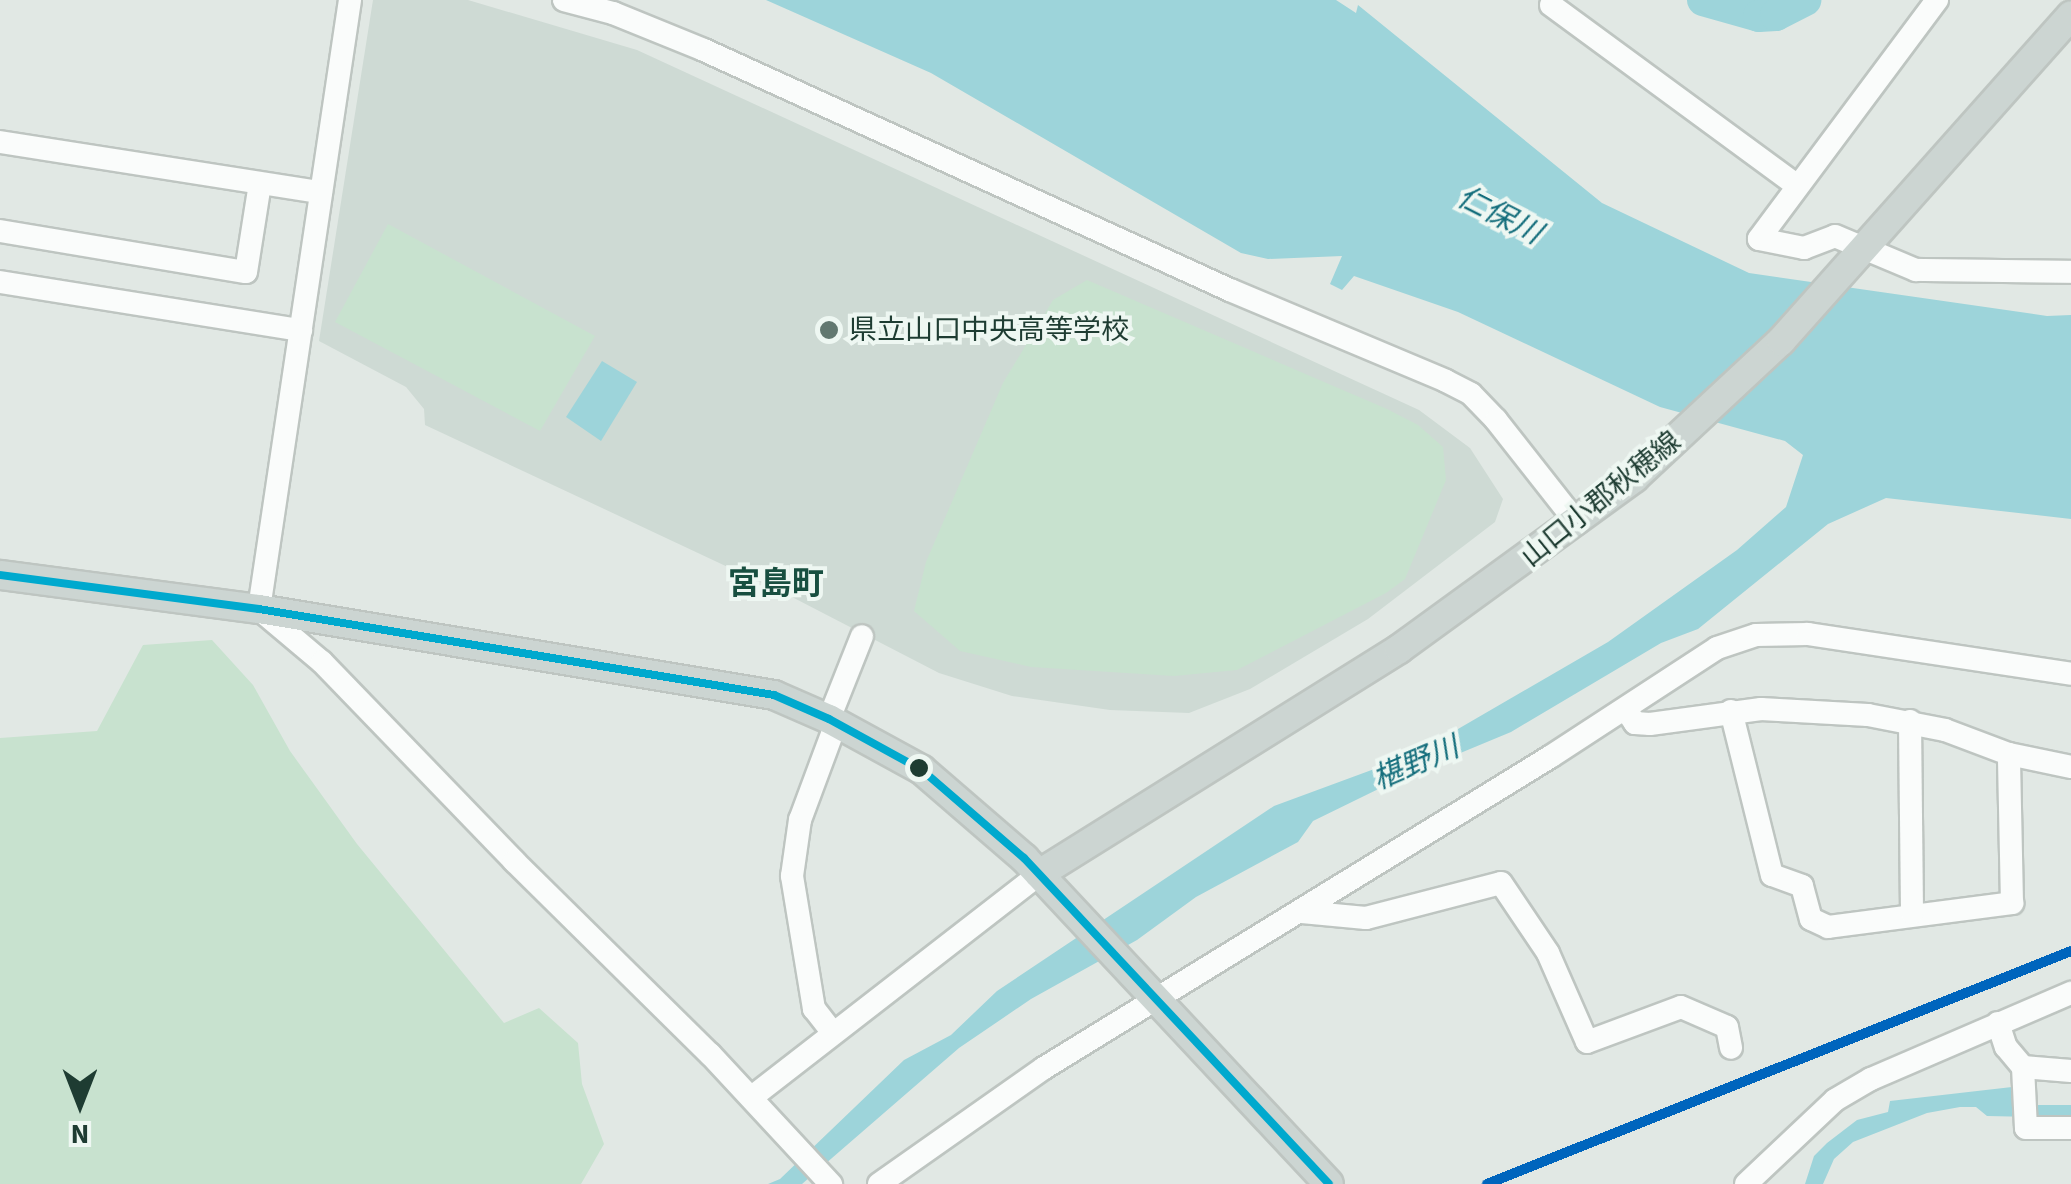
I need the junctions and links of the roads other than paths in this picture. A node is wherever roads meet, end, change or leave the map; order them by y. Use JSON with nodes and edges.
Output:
{"nodes":[{"id":1,"x":350,"y":0,"type":"edge"},
{"id":2,"x":564,"y":0,"type":"edge"},
{"id":3,"x":1937,"y":0,"type":"edge"},
{"id":4,"x":1552,"y":5,"type":"dead end"},
{"id":5,"x":2071,"y":15,"type":"edge"},
{"id":6,"x":0,"y":142,"type":"edge"},
{"id":7,"x":260,"y":184,"type":"junction"},
{"id":8,"x":1796,"y":185,"type":"junction"},
{"id":9,"x":321,"y":192,"type":"junction"},
{"id":10,"x":0,"y":230,"type":"edge"},
{"id":11,"x":1858,"y":253,"type":"junction"},
{"id":12,"x":2071,"y":272,"type":"edge"},
{"id":13,"x":0,"y":282,"type":"edge"},
{"id":14,"x":301,"y":330,"type":"junction"},
{"id":15,"x":1577,"y":523,"type":"junction"},
{"id":16,"x":0,"y":575,"type":"edge"},
{"id":17,"x":259,"y":609,"type":"junction"},
{"id":18,"x":862,"y":636,"type":"dead end"},
{"id":19,"x":2071,"y":674,"type":"edge"},
{"id":20,"x":1626,"y":710,"type":"junction"},
{"id":21,"x":1732,"y":711,"type":"junction"},
{"id":22,"x":833,"y":721,"type":"junction"},
{"id":23,"x":1910,"y":722,"type":"junction"},
{"id":24,"x":2009,"y":754,"type":"junction"},
{"id":25,"x":2071,"y":766,"type":"edge"},
{"id":26,"x":1039,"y":874,"type":"junction"},
{"id":27,"x":1302,"y":912,"type":"junction"},
{"id":28,"x":1912,"y":913,"type":"junction"},
{"id":29,"x":2071,"y":993,"type":"edge"},
{"id":30,"x":1148,"y":994,"type":"junction"},
{"id":31,"x":1998,"y":1022,"type":"junction"},
{"id":32,"x":833,"y":1033,"type":"junction"},
{"id":33,"x":1731,"y":1048,"type":"dead end"},
{"id":34,"x":2023,"y":1067,"type":"junction"},
{"id":35,"x":2071,"y":1071,"type":"edge"},
{"id":36,"x":755,"y":1100,"type":"junction"},
{"id":37,"x":2071,"y":1128,"type":"edge"},
{"id":38,"x":831,"y":1184,"type":"edge"},
{"id":39,"x":878,"y":1184,"type":"edge"},
{"id":40,"x":1329,"y":1184,"type":"edge"},
{"id":41,"x":1746,"y":1184,"type":"edge"}],
"edges":[{"from":1,"to":9,"type":"street"},
{"from":2,"to":15,"type":"street"},
{"from":3,"to":8,"type":"street"},
{"from":4,"to":8,"type":"street"},
{"from":5,"to":11,"type":"main road","name":"山口小郡秋穂線"},
{"from":6,"to":7,"type":"street"},
{"from":7,"to":9,"type":"street"},
{"from":7,"to":10,"type":"street"},
{"from":8,"to":11,"type":"street"},
{"from":9,"to":14,"type":"street"},
{"from":11,"to":12,"type":"street"},
{"from":11,"to":15,"type":"main road","name":"山口小郡秋穂線"},
{"from":13,"to":14,"type":"street"},
{"from":14,"to":17,"type":"street"},
{"from":15,"to":26,"type":"main road","name":"山口小郡秋穂線"},
{"from":16,"to":17,"type":"main road"},
{"from":17,"to":22,"type":"main road"},
{"from":17,"to":36,"type":"street"},
{"from":18,"to":22,"type":"street"},
{"from":19,"to":20,"type":"street"},
{"from":20,"to":21,"type":"street"},
{"from":20,"to":27,"type":"street"},
{"from":21,"to":23,"type":"street"},
{"from":21,"to":28,"type":"street"},
{"from":22,"to":26,"type":"main road"},
{"from":22,"to":32,"type":"street"},
{"from":23,"to":24,"type":"street"},
{"from":23,"to":28,"type":"street"},
{"from":24,"to":25,"type":"street"},
{"from":24,"to":28,"type":"street"},
{"from":26,"to":30,"type":"main road"},
{"from":26,"to":32,"type":"street"},
{"from":27,"to":30,"type":"street"},
{"from":27,"to":33,"type":"street"},
{"from":29,"to":31,"type":"street"},
{"from":30,"to":39,"type":"street"},
{"from":30,"to":40,"type":"main road"},
{"from":31,"to":34,"type":"street"},
{"from":31,"to":41,"type":"street"},
{"from":32,"to":36,"type":"street"},
{"from":34,"to":35,"type":"street"},
{"from":34,"to":37,"type":"street"},
{"from":36,"to":38,"type":"street"}]}
